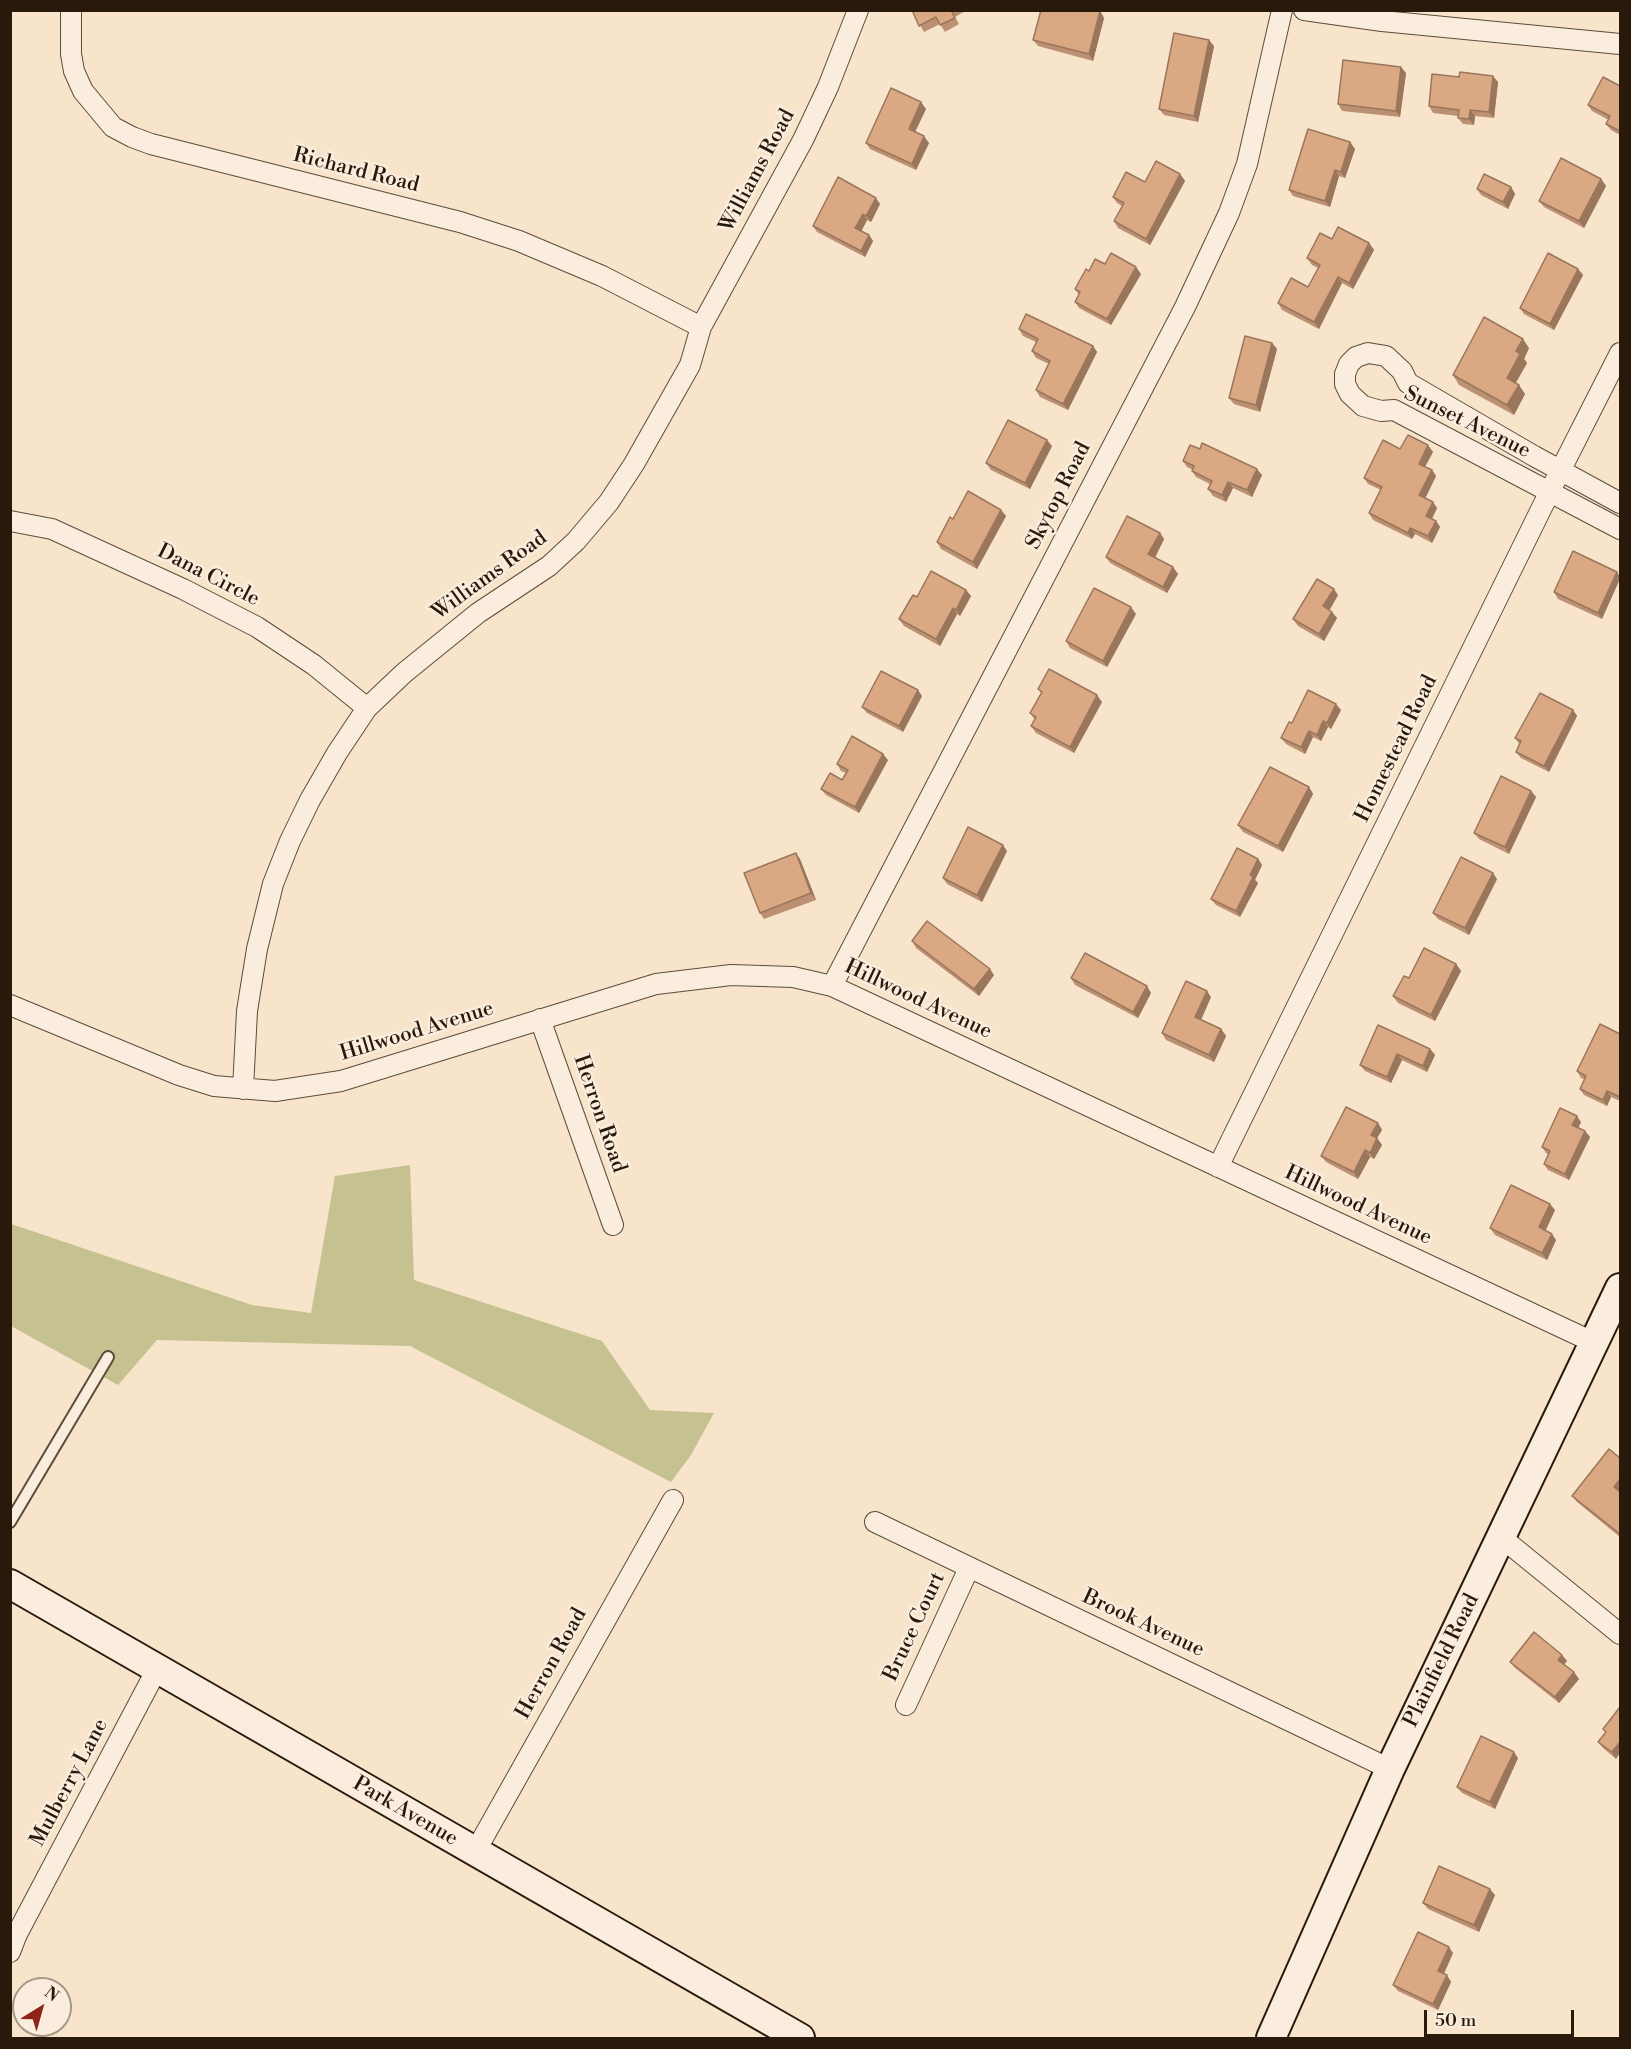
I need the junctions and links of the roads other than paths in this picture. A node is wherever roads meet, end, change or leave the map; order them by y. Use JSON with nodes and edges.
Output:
{"nodes":[{"id":1,"x":71,"y":10,"type":"edge"},
{"id":2,"x":858,"y":10,"type":"edge"},
{"id":3,"x":1282,"y":10,"type":"edge"},
{"id":4,"x":1304,"y":10,"type":"edge"},
{"id":5,"x":1620,"y":44,"type":"edge"},
{"id":6,"x":701,"y":327,"type":"junction"},
{"id":7,"x":1620,"y":353,"type":"edge"},
{"id":8,"x":1561,"y":471,"type":"junction"},
{"id":9,"x":1550,"y":491,"type":"junction"},
{"id":10,"x":1620,"y":503,"type":"edge"},
{"id":11,"x":10,"y":521,"type":"edge"},
{"id":12,"x":1620,"y":529,"type":"edge"},
{"id":13,"x":367,"y":708,"type":"junction"},
{"id":14,"x":832,"y":986,"type":"junction"},
{"id":15,"x":10,"y":1005,"type":"edge"},
{"id":16,"x":540,"y":1019,"type":"junction"},
{"id":17,"x":243,"y":1089,"type":"junction"},
{"id":18,"x":1218,"y":1167,"type":"junction"},
{"id":19,"x":613,"y":1225,"type":"dead end"},
{"id":20,"x":1620,"y":1288,"type":"edge"},
{"id":21,"x":1595,"y":1343,"type":"junction"},
{"id":22,"x":108,"y":1357,"type":"dead end"},
{"id":23,"x":673,"y":1500,"type":"dead end"},
{"id":24,"x":10,"y":1522,"type":"edge"},
{"id":25,"x":875,"y":1522,"type":"dead end"},
{"id":26,"x":1502,"y":1538,"type":"junction"},
{"id":27,"x":969,"y":1568,"type":"junction"},
{"id":28,"x":10,"y":1584,"type":"edge"},
{"id":29,"x":1620,"y":1634,"type":"edge"},
{"id":30,"x":157,"y":1669,"type":"junction"},
{"id":31,"x":906,"y":1705,"type":"dead end"},
{"id":32,"x":1390,"y":1769,"type":"junction"},
{"id":33,"x":475,"y":1852,"type":"junction"},
{"id":34,"x":10,"y":1952,"type":"edge"},
{"id":35,"x":800,"y":2038,"type":"edge"},
{"id":36,"x":1271,"y":2038,"type":"edge"}],
"edges":[{"from":1,"to":6,"type":"street","name":"Richard Road"},
{"from":2,"to":6,"type":"street","name":"Williams Road"},
{"from":3,"to":14,"type":"street","name":"Skytop Road"},
{"from":4,"to":5,"type":"street"},
{"from":6,"to":13,"type":"street","name":"Williams Road"},
{"from":7,"to":8,"type":"street","name":"Homestead Road"},
{"from":8,"to":9,"type":"street","name":"Homestead Road"},
{"from":8,"to":9,"type":"street","name":"Sunset Avenue"},
{"from":8,"to":10,"type":"street","name":"Sunset Avenue"},
{"from":9,"to":12,"type":"street","name":"Sunset Avenue"},
{"from":9,"to":18,"type":"street","name":"Homestead Road"},
{"from":11,"to":13,"type":"street","name":"Dana Circle"},
{"from":13,"to":17,"type":"street","name":"Williams Road"},
{"from":14,"to":16,"type":"street","name":"Hillwood Avenue"},
{"from":14,"to":18,"type":"street","name":"Hillwood Avenue"},
{"from":15,"to":17,"type":"street","name":"Hillwood Avenue"},
{"from":16,"to":17,"type":"street","name":"Hillwood Avenue"},
{"from":16,"to":19,"type":"street","name":"Herron Road"},
{"from":18,"to":21,"type":"street","name":"Hillwood Avenue"},
{"from":20,"to":21,"type":"street","name":"Plainfield Road"},
{"from":21,"to":26,"type":"street","name":"Plainfield Road"},
{"from":22,"to":24,"type":"lane"},
{"from":23,"to":33,"type":"street","name":"Herron Road"},
{"from":25,"to":27,"type":"street","name":"Brook Avenue"},
{"from":26,"to":29,"type":"street"},
{"from":26,"to":32,"type":"street","name":"Plainfield Road"},
{"from":27,"to":31,"type":"street","name":"Bruce Court"},
{"from":27,"to":32,"type":"street","name":"Brook Avenue"},
{"from":28,"to":30,"type":"street","name":"Park Avenue"},
{"from":30,"to":33,"type":"street","name":"Park Avenue"},
{"from":30,"to":34,"type":"street","name":"Mulberry Lane"},
{"from":32,"to":36,"type":"street","name":"Plainfield Road"},
{"from":33,"to":35,"type":"street","name":"Park Avenue"}]}
